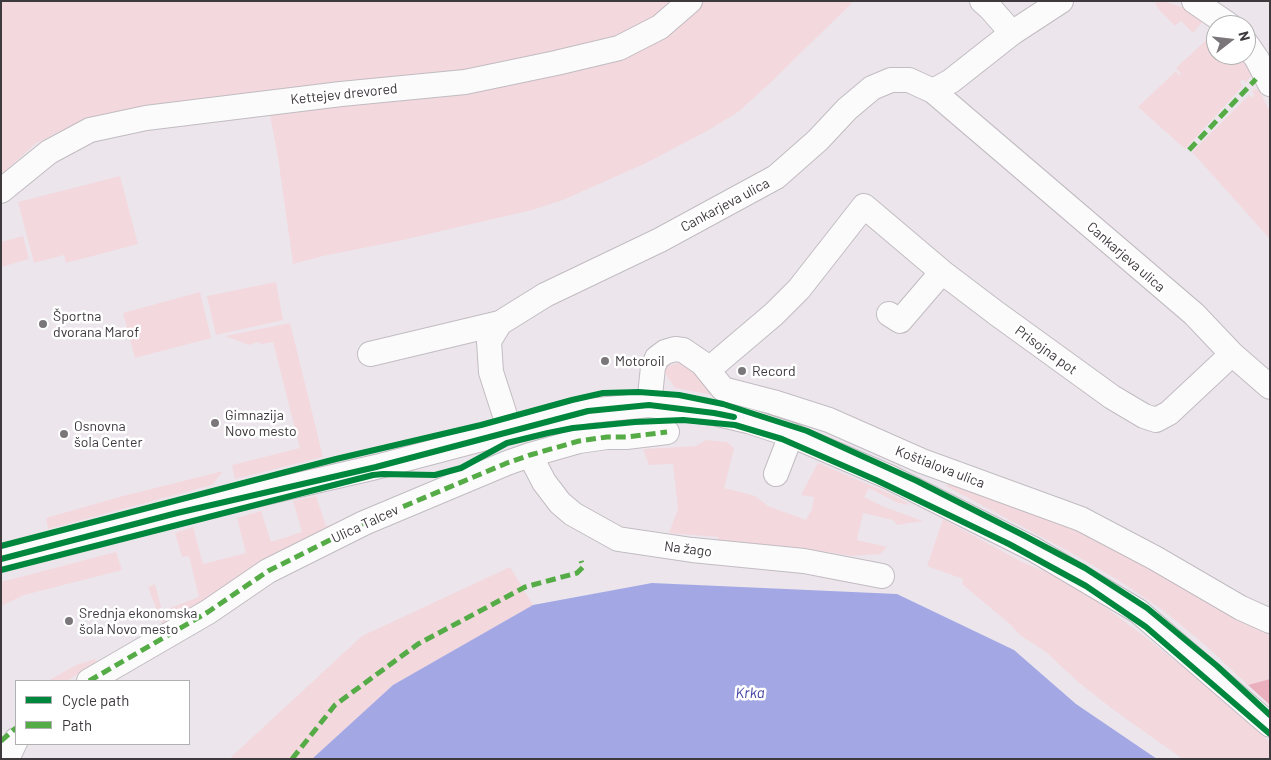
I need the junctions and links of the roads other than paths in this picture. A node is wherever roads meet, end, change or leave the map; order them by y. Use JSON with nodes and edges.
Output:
{"nodes":[{"id":1,"x":690,"y":1,"type":"edge"},
{"id":2,"x":982,"y":1,"type":"edge"},
{"id":3,"x":1194,"y":1,"type":"edge"},
{"id":4,"x":1058,"y":3,"type":"edge"},
{"id":5,"x":1214,"y":15,"type":"edge"},
{"id":6,"x":1012,"y":33,"type":"junction"},
{"id":7,"x":1256,"y":58,"type":"edge"},
{"id":8,"x":1270,"y":84,"type":"edge"},
{"id":9,"x":933,"y":91,"type":"junction"},
{"id":10,"x":1,"y":191,"type":"edge"},
{"id":11,"x":942,"y":272,"type":"junction"},
{"id":12,"x":889,"y":314,"type":"dead end"},
{"id":13,"x":500,"y":322,"type":"junction"},
{"id":14,"x":370,"y":354,"type":"dead end"},
{"id":15,"x":1232,"y":354,"type":"junction"},
{"id":16,"x":708,"y":370,"type":"junction"},
{"id":17,"x":1270,"y":388,"type":"edge"},
{"id":18,"x":649,"y":405,"type":"junction"},
{"id":19,"x":510,"y":431,"type":"junction"},
{"id":20,"x":667,"y":432,"type":"dead end"},
{"id":21,"x":791,"y":435,"type":"junction"},
{"id":22,"x":530,"y":456,"type":"junction"},
{"id":23,"x":776,"y":474,"type":"dead end"},
{"id":24,"x":1,"y":559,"type":"edge"},
{"id":25,"x":882,"y":576,"type":"dead end"},
{"id":26,"x":1270,"y":621,"type":"edge"},
{"id":27,"x":91,"y":680,"type":"edge"},
{"id":28,"x":1270,"y":725,"type":"edge"},
{"id":29,"x":15,"y":729,"type":"edge"},
{"id":30,"x":1,"y":741,"type":"edge"},
{"id":31,"x":15,"y":742,"type":"edge"},
{"id":32,"x":7,"y":759,"type":"edge"}],
"edges":[{"from":1,"to":10,"type":"street","name":"Kettejev drevored"},
{"from":2,"to":6,"type":"street"},
{"from":3,"to":5,"type":"street"},
{"from":4,"to":6,"type":"street"},
{"from":6,"to":9,"type":"street"},
{"from":7,"to":8,"type":"street"},
{"from":9,"to":13,"type":"street","name":"Cankarjeva ulica"},
{"from":9,"to":15,"type":"street","name":"Cankarjeva ulica"},
{"from":11,"to":12,"type":"street"},
{"from":11,"to":15,"type":"street","name":"Prisojna pot"},
{"from":11,"to":16,"type":"street","name":"Prisojna pot"},
{"from":13,"to":14,"type":"street","name":"Cankarjeva ulica"},
{"from":13,"to":19,"type":"street"},
{"from":15,"to":17,"type":"street","name":"Cankarjeva ulica"},
{"from":16,"to":18,"type":"street","name":"Koštialova ulica"},
{"from":16,"to":26,"type":"street","name":"Koštialova ulica"},
{"from":18,"to":19,"type":"street"},
{"from":18,"to":21,"type":"street"},
{"from":19,"to":24,"type":"street"},
{"from":20,"to":22,"type":"street","name":"Ulica Talcev"},
{"from":21,"to":23,"type":"street"},
{"from":21,"to":28,"type":"street"},
{"from":22,"to":25,"type":"street","name":"Na žago"},
{"from":22,"to":27,"type":"street","name":"Ulica Talcev"},
{"from":29,"to":30,"type":"street"},
{"from":31,"to":32,"type":"street"}]}
